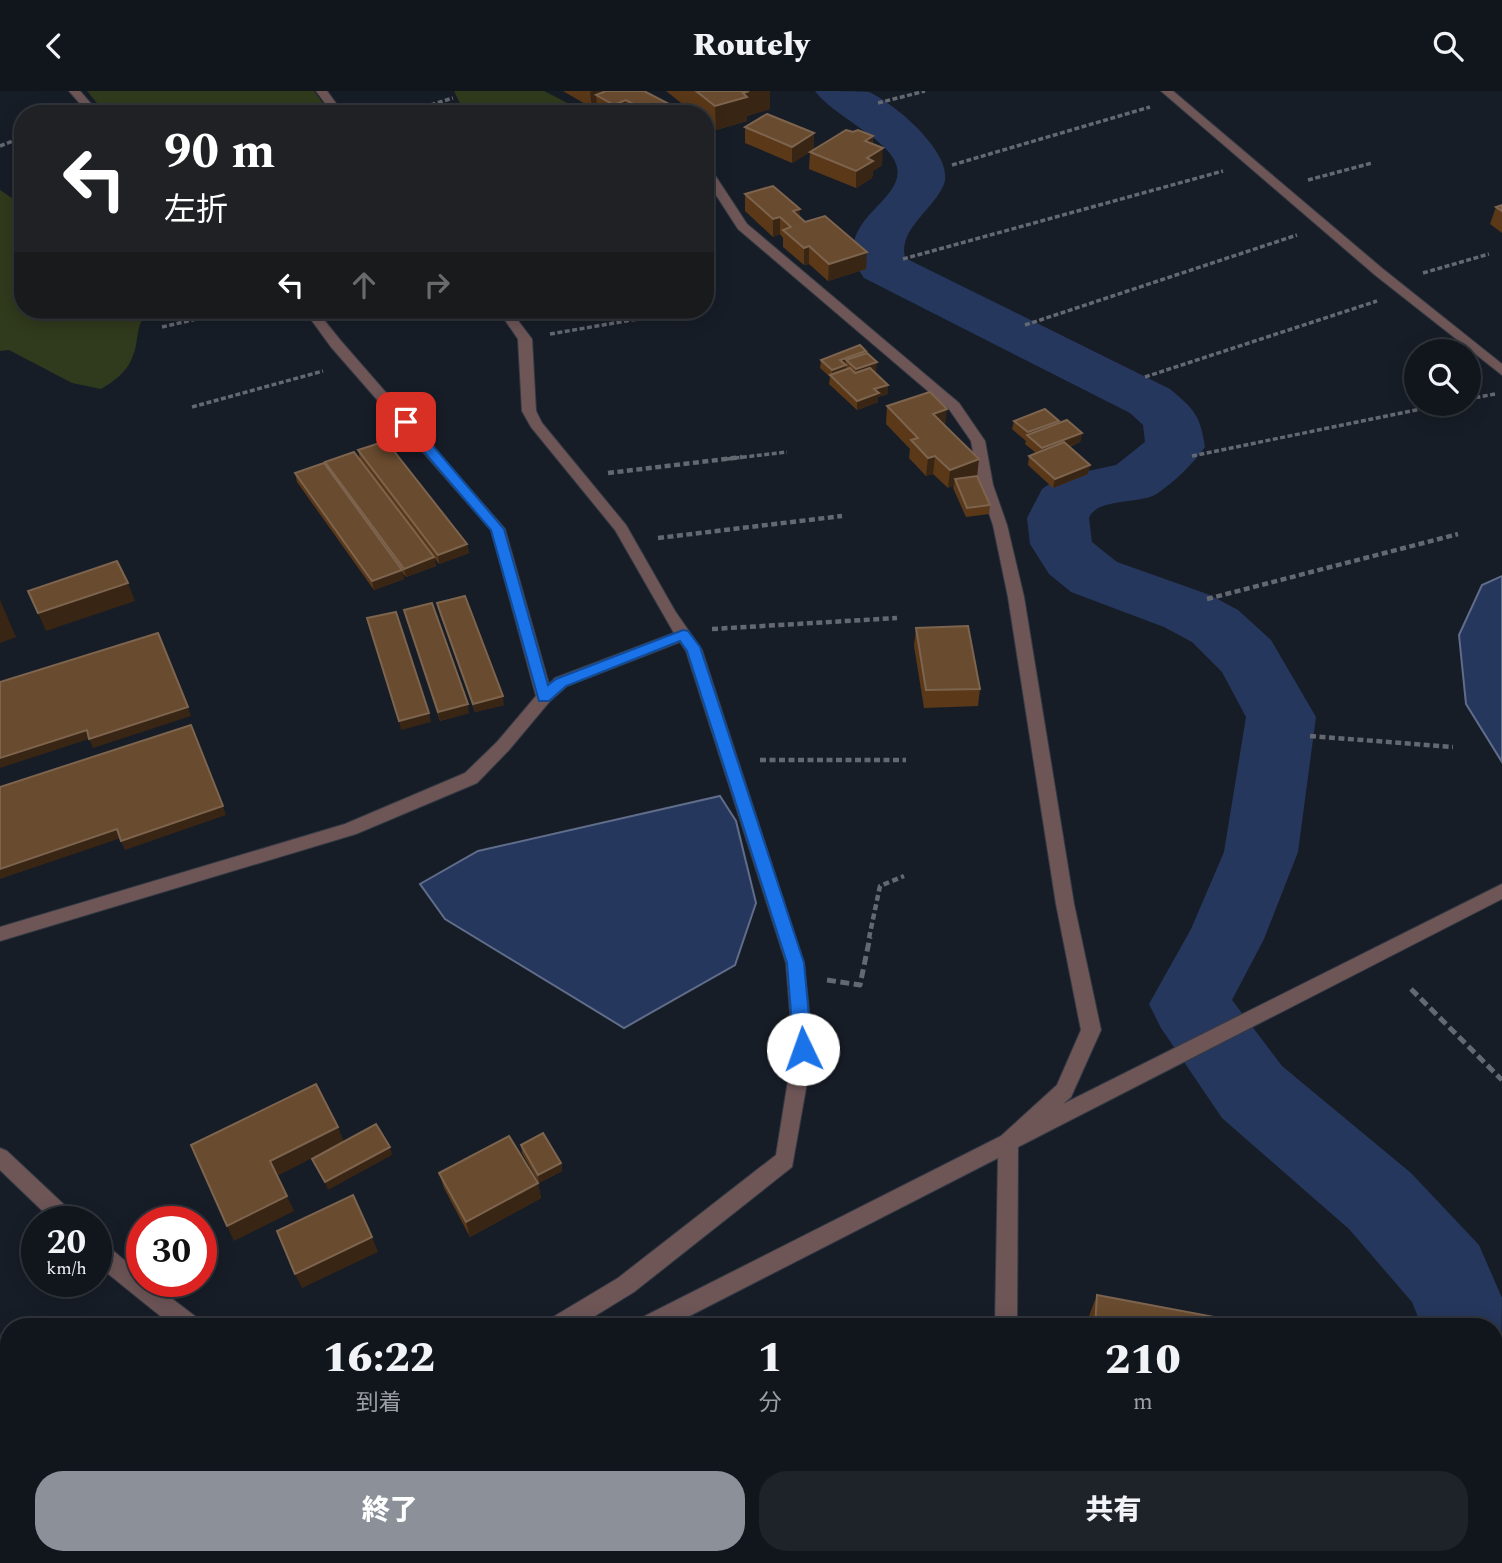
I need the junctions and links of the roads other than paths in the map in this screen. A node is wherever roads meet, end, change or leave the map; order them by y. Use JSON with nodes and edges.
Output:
{"nodes":[{"id":1,"x":74,"y":91,"type":"edge"},
{"id":2,"x":321,"y":91,"type":"edge"},
{"id":3,"x":1166,"y":91,"type":"edge"},
{"id":4,"x":87,"y":105,"type":"edge"},
{"id":5,"x":332,"y":105,"type":"edge"},
{"id":6,"x":714,"y":182,"type":"edge"},
{"id":7,"x":317,"y":319,"type":"edge"},
{"id":8,"x":511,"y":319,"type":"edge"},
{"id":9,"x":1502,"y":370,"type":"edge"},
{"id":10,"x":692,"y":632,"type":"junction"},
{"id":11,"x":544,"y":697,"type":"junction"},
{"id":12,"x":1502,"y":891,"type":"edge"},
{"id":13,"x":0,"y":934,"type":"edge"},
{"id":14,"x":1008,"y":1142,"type":"junction"},
{"id":15,"x":0,"y":1157,"type":"edge"},
{"id":16,"x":51,"y":1206,"type":"edge"},
{"id":17,"x":112,"y":1265,"type":"edge"},
{"id":18,"x":180,"y":1318,"type":"edge"},
{"id":19,"x":571,"y":1318,"type":"edge"},
{"id":20,"x":663,"y":1318,"type":"edge"},
{"id":21,"x":1006,"y":1318,"type":"edge"}],
"edges":[{"from":1,"to":4,"type":"street"},
{"from":2,"to":5,"type":"street"},
{"from":3,"to":9,"type":"street"},
{"from":6,"to":14,"type":"street"},
{"from":7,"to":11,"type":"street"},
{"from":8,"to":10,"type":"street"},
{"from":10,"to":11,"type":"street"},
{"from":10,"to":19,"type":"street"},
{"from":11,"to":13,"type":"street"},
{"from":12,"to":14,"type":"street"},
{"from":14,"to":20,"type":"street"},
{"from":14,"to":21,"type":"street"},
{"from":15,"to":16,"type":"street"},
{"from":17,"to":18,"type":"street"}]}
